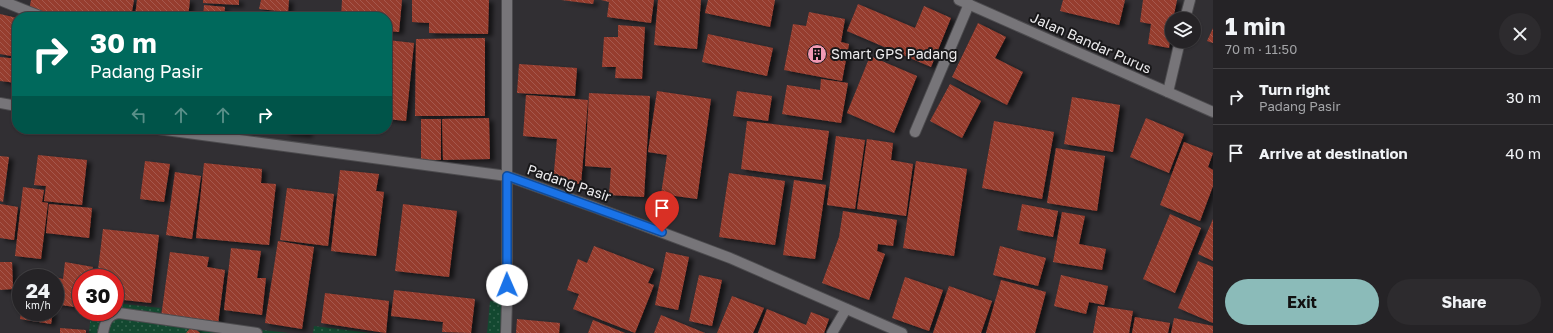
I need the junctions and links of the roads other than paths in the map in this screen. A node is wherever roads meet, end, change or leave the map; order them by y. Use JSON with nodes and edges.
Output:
{"nodes":[{"id":1,"x":0,"y":0,"type":"edge"},
{"id":2,"x":507,"y":0,"type":"edge"},
{"id":3,"x":959,"y":0,"type":"edge"},
{"id":4,"x":1190,"y":0,"type":"edge"},
{"id":5,"x":969,"y":4,"type":"junction"},
{"id":6,"x":30,"y":12,"type":"edge"},
{"id":7,"x":1187,"y":12,"type":"edge"},
{"id":8,"x":1178,"y":48,"type":"edge"},
{"id":9,"x":1168,"y":92,"type":"junction"},
{"id":10,"x":0,"y":103,"type":"edge"},
{"id":11,"x":12,"y":105,"type":"edge"},
{"id":12,"x":1213,"y":112,"type":"edge"},
{"id":13,"x":915,"y":132,"type":"dead end"},
{"id":14,"x":195,"y":134,"type":"edge"},
{"id":15,"x":507,"y":176,"type":"junction"},
{"id":16,"x":846,"y":309,"type":"junction"},
{"id":17,"x":103,"y":333,"type":"edge"},
{"id":18,"x":257,"y":333,"type":"edge"},
{"id":19,"x":506,"y":333,"type":"edge"},
{"id":20,"x":832,"y":333,"type":"edge"},
{"id":21,"x":902,"y":333,"type":"edge"}],
"edges":[{"from":1,"to":6,"type":"street"},
{"from":2,"to":15,"type":"street"},
{"from":3,"to":5,"type":"street","name":"Jalan Bandar Purus"},
{"from":4,"to":7,"type":"street"},
{"from":5,"to":9,"type":"street","name":"Jalan Bandar Purus"},
{"from":5,"to":13,"type":"street"},
{"from":8,"to":9,"type":"street"},
{"from":9,"to":12,"type":"street","name":"Jalan Bandar Purus"},
{"from":10,"to":11,"type":"street"},
{"from":14,"to":15,"type":"street","name":"Padang Pasir"},
{"from":15,"to":16,"type":"street","name":"Padang Pasir"},
{"from":15,"to":19,"type":"street"},
{"from":16,"to":20,"type":"street"},
{"from":16,"to":21,"type":"street","name":"Padang Pasir"},
{"from":17,"to":18,"type":"street"}]}
